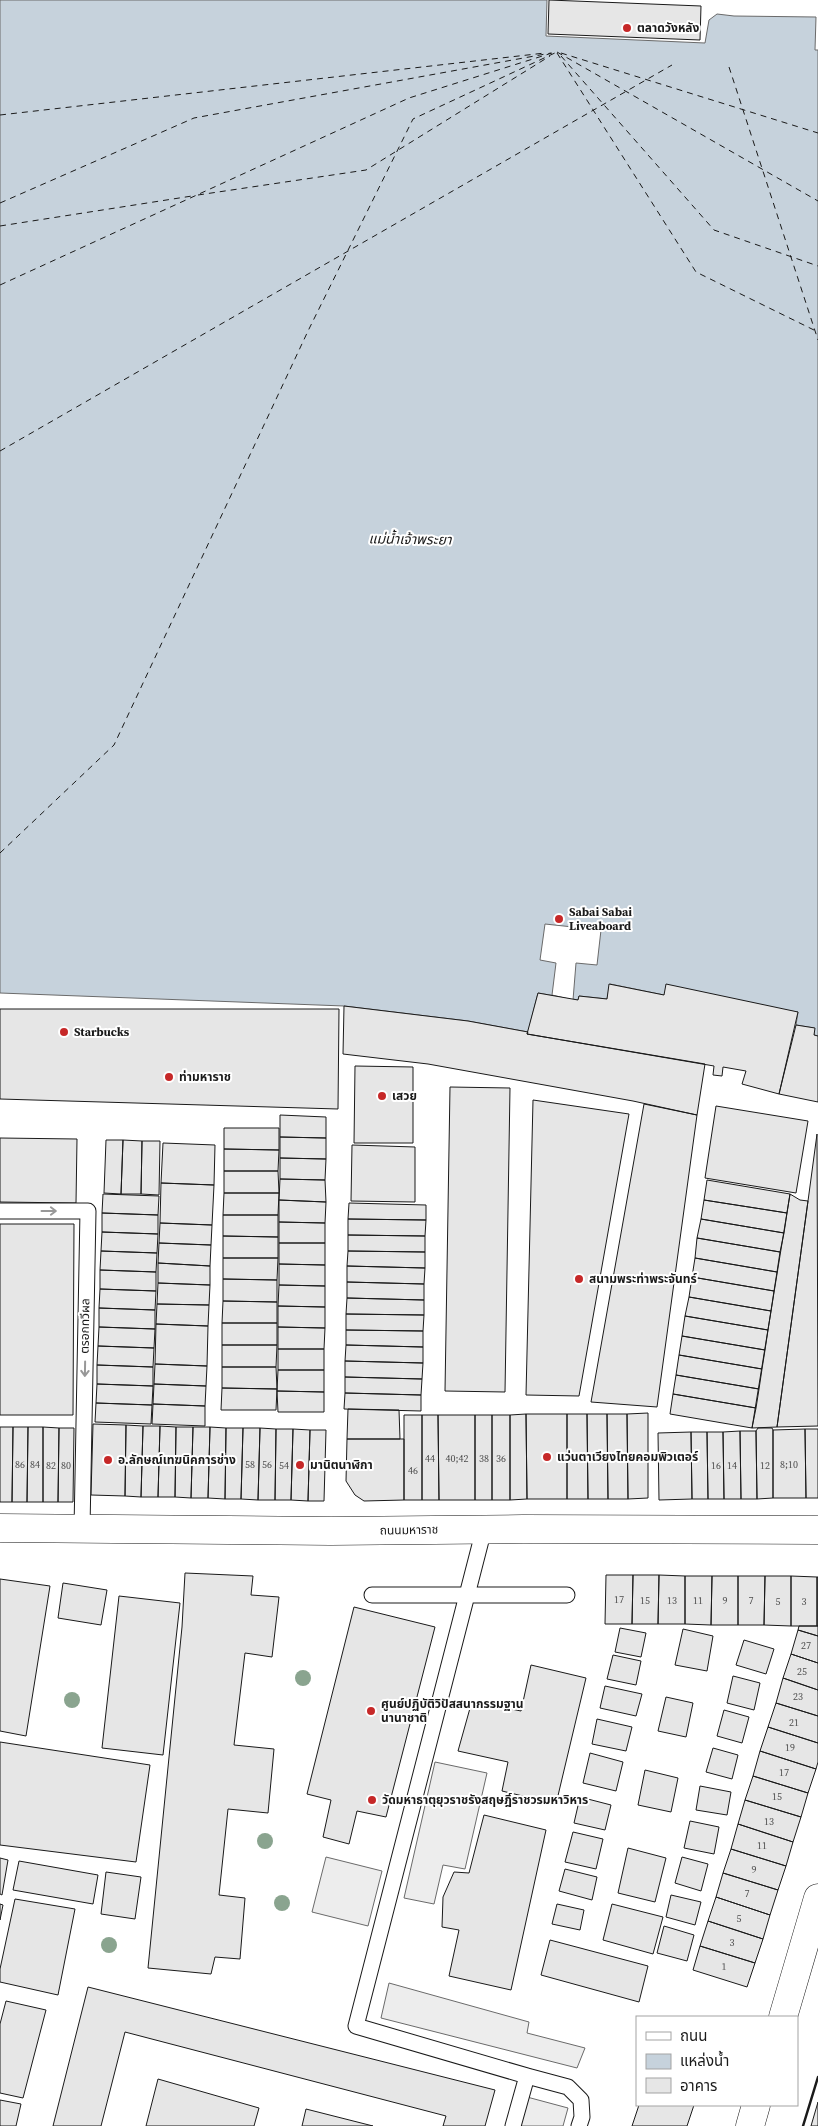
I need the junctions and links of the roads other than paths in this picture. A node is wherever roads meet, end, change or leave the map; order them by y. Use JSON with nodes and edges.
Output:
{"nodes":[{"id":1,"x":0,"y":1211,"type":"edge"},
{"id":2,"x":0,"y":1528,"type":"edge"},
{"id":3,"x":82,"y":1529,"type":"junction"},
{"id":4,"x":484,"y":1529,"type":"junction"},
{"id":5,"x":818,"y":1530,"type":"edge"},
{"id":6,"x":372,"y":1595,"type":"dead end"},
{"id":7,"x":567,"y":1595,"type":"dead end"},
{"id":8,"x":467,"y":1596,"type":"junction"},
{"id":9,"x":818,"y":1898,"type":"edge"},
{"id":10,"x":782,"y":2016,"type":"edge"},
{"id":11,"x":527,"y":2076,"type":"junction"},
{"id":12,"x":756,"y":2106,"type":"edge"},
{"id":13,"x":513,"y":2126,"type":"edge"},
{"id":14,"x":580,"y":2126,"type":"edge"},
{"id":15,"x":750,"y":2126,"type":"edge"}],
"edges":[{"from":1,"to":3,"type":"lane","name":"ตรอกทวีผล","one_way":true},
{"from":2,"to":3,"type":"street","name":"ถนนมหาราช"},
{"from":3,"to":4,"type":"street","name":"ถนนมหาราช"},
{"from":4,"to":5,"type":"street","name":"ถนนมหาราช"},
{"from":4,"to":8,"type":"lane"},
{"from":6,"to":8,"type":"lane"},
{"from":7,"to":8,"type":"lane"},
{"from":8,"to":11,"type":"lane"},
{"from":9,"to":10,"type":"street"},
{"from":11,"to":13,"type":"lane"},
{"from":11,"to":14,"type":"lane"},
{"from":12,"to":15,"type":"street"}]}
